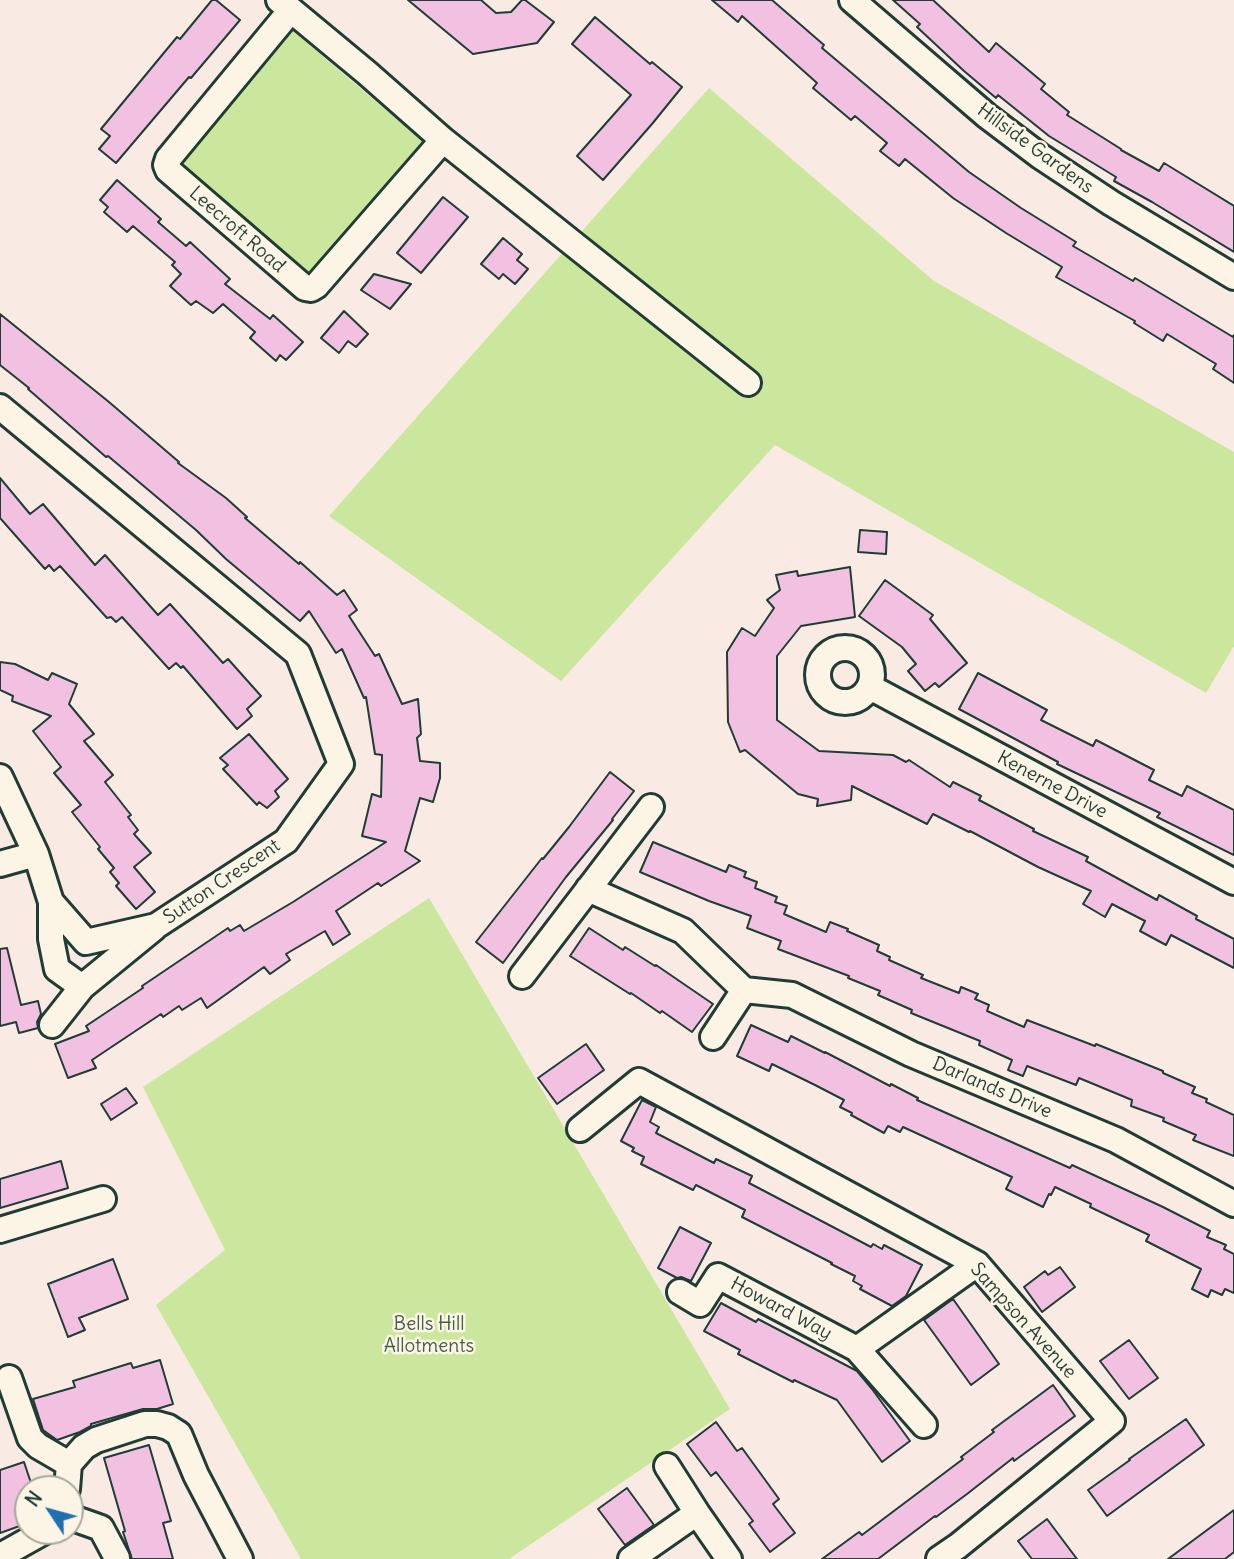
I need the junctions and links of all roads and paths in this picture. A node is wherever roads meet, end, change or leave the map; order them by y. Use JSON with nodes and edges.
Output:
{"nodes":[{"id":1,"x":852,"y":0,"type":"edge"},
{"id":2,"x":285,"y":5,"type":"edge"},
{"id":3,"x":443,"y":139,"type":"junction"},
{"id":4,"x":1234,"y":276,"type":"edge"},
{"id":5,"x":748,"y":383,"type":"dead end"},
{"id":6,"x":0,"y":407,"type":"edge"},
{"id":7,"x":870,"y":687,"type":"dead end"},
{"id":8,"x":0,"y":776,"type":"edge"},
{"id":9,"x":651,"y":807,"type":"dead end"},
{"id":10,"x":36,"y":854,"type":"junction"},
{"id":11,"x":0,"y":864,"type":"edge"},
{"id":12,"x":1234,"y":883,"type":"edge"},
{"id":13,"x":588,"y":889,"type":"junction"},
{"id":14,"x":51,"y":902,"type":"junction"},
{"id":15,"x":156,"y":926,"type":"junction"},
{"id":16,"x":522,"y":976,"type":"dead end"},
{"id":17,"x":82,"y":987,"type":"junction"},
{"id":18,"x":744,"y":990,"type":"junction"},
{"id":19,"x":52,"y":1025,"type":"dead end"},
{"id":20,"x":713,"y":1037,"type":"dead end"},
{"id":21,"x":580,"y":1129,"type":"dead end"},
{"id":22,"x":103,"y":1199,"type":"dead end"},
{"id":23,"x":1234,"y":1204,"type":"edge"},
{"id":24,"x":0,"y":1230,"type":"edge"},
{"id":25,"x":977,"y":1264,"type":"junction"},
{"id":26,"x":680,"y":1292,"type":"dead end"},
{"id":27,"x":857,"y":1349,"type":"junction"},
{"id":28,"x":9,"y":1378,"type":"dead end"},
{"id":29,"x":924,"y":1425,"type":"dead end"},
{"id":30,"x":69,"y":1464,"type":"junction"},
{"id":31,"x":667,"y":1466,"type":"dead end"},
{"id":32,"x":68,"y":1475,"type":"edge"},
{"id":33,"x":697,"y":1513,"type":"junction"},
{"id":34,"x":84,"y":1522,"type":"edge"},
{"id":35,"x":21,"y":1545,"type":"edge"},
{"id":36,"x":956,"y":1555,"type":"edge"},
{"id":37,"x":117,"y":1558,"type":"edge"},
{"id":38,"x":1,"y":1559,"type":"edge"},
{"id":39,"x":240,"y":1559,"type":"edge"},
{"id":40,"x":631,"y":1559,"type":"edge"},
{"id":41,"x":729,"y":1559,"type":"edge"}],
"edges":[{"from":1,"to":4,"type":"street","name":"Hillside Gardens"},
{"from":2,"to":3,"type":"street","name":"Leecroft Road"},
{"from":2,"to":3,"type":"street","name":"Leecroft Road"},
{"from":3,"to":5,"type":"street","name":"Leecroft Road"},
{"from":6,"to":15,"type":"street","name":"Sutton Crescent"},
{"from":7,"to":12,"type":"street","name":"Kenerne Drive"},
{"from":8,"to":10,"type":"street","name":"Sutton Crescent"},
{"from":9,"to":13,"type":"street"},
{"from":10,"to":11,"type":"street"},
{"from":10,"to":14,"type":"street","name":"Sutton Crescent"},
{"from":13,"to":16,"type":"street"},
{"from":13,"to":18,"type":"street"},
{"from":14,"to":15,"type":"street","name":"Sutton Crescent"},
{"from":14,"to":17,"type":"street"},
{"from":15,"to":17,"type":"street"},
{"from":17,"to":19,"type":"street"},
{"from":18,"to":20,"type":"street"},
{"from":18,"to":23,"type":"street","name":"Darlands Drive"},
{"from":21,"to":25,"type":"street","name":"Sampson Avenue"},
{"from":22,"to":24,"type":"street"},
{"from":25,"to":27,"type":"street"},
{"from":25,"to":36,"type":"street","name":"Sampson Avenue"},
{"from":26,"to":27,"type":"street","name":"Howard Way"},
{"from":27,"to":29,"type":"street","name":"Howard Way"},
{"from":28,"to":30,"type":"street"},
{"from":30,"to":32,"type":"street"},
{"from":30,"to":39,"type":"street"},
{"from":31,"to":33,"type":"street"},
{"from":33,"to":40,"type":"street"},
{"from":33,"to":41,"type":"street"},
{"from":34,"to":37,"type":"street"},
{"from":35,"to":38,"type":"street"}]}
